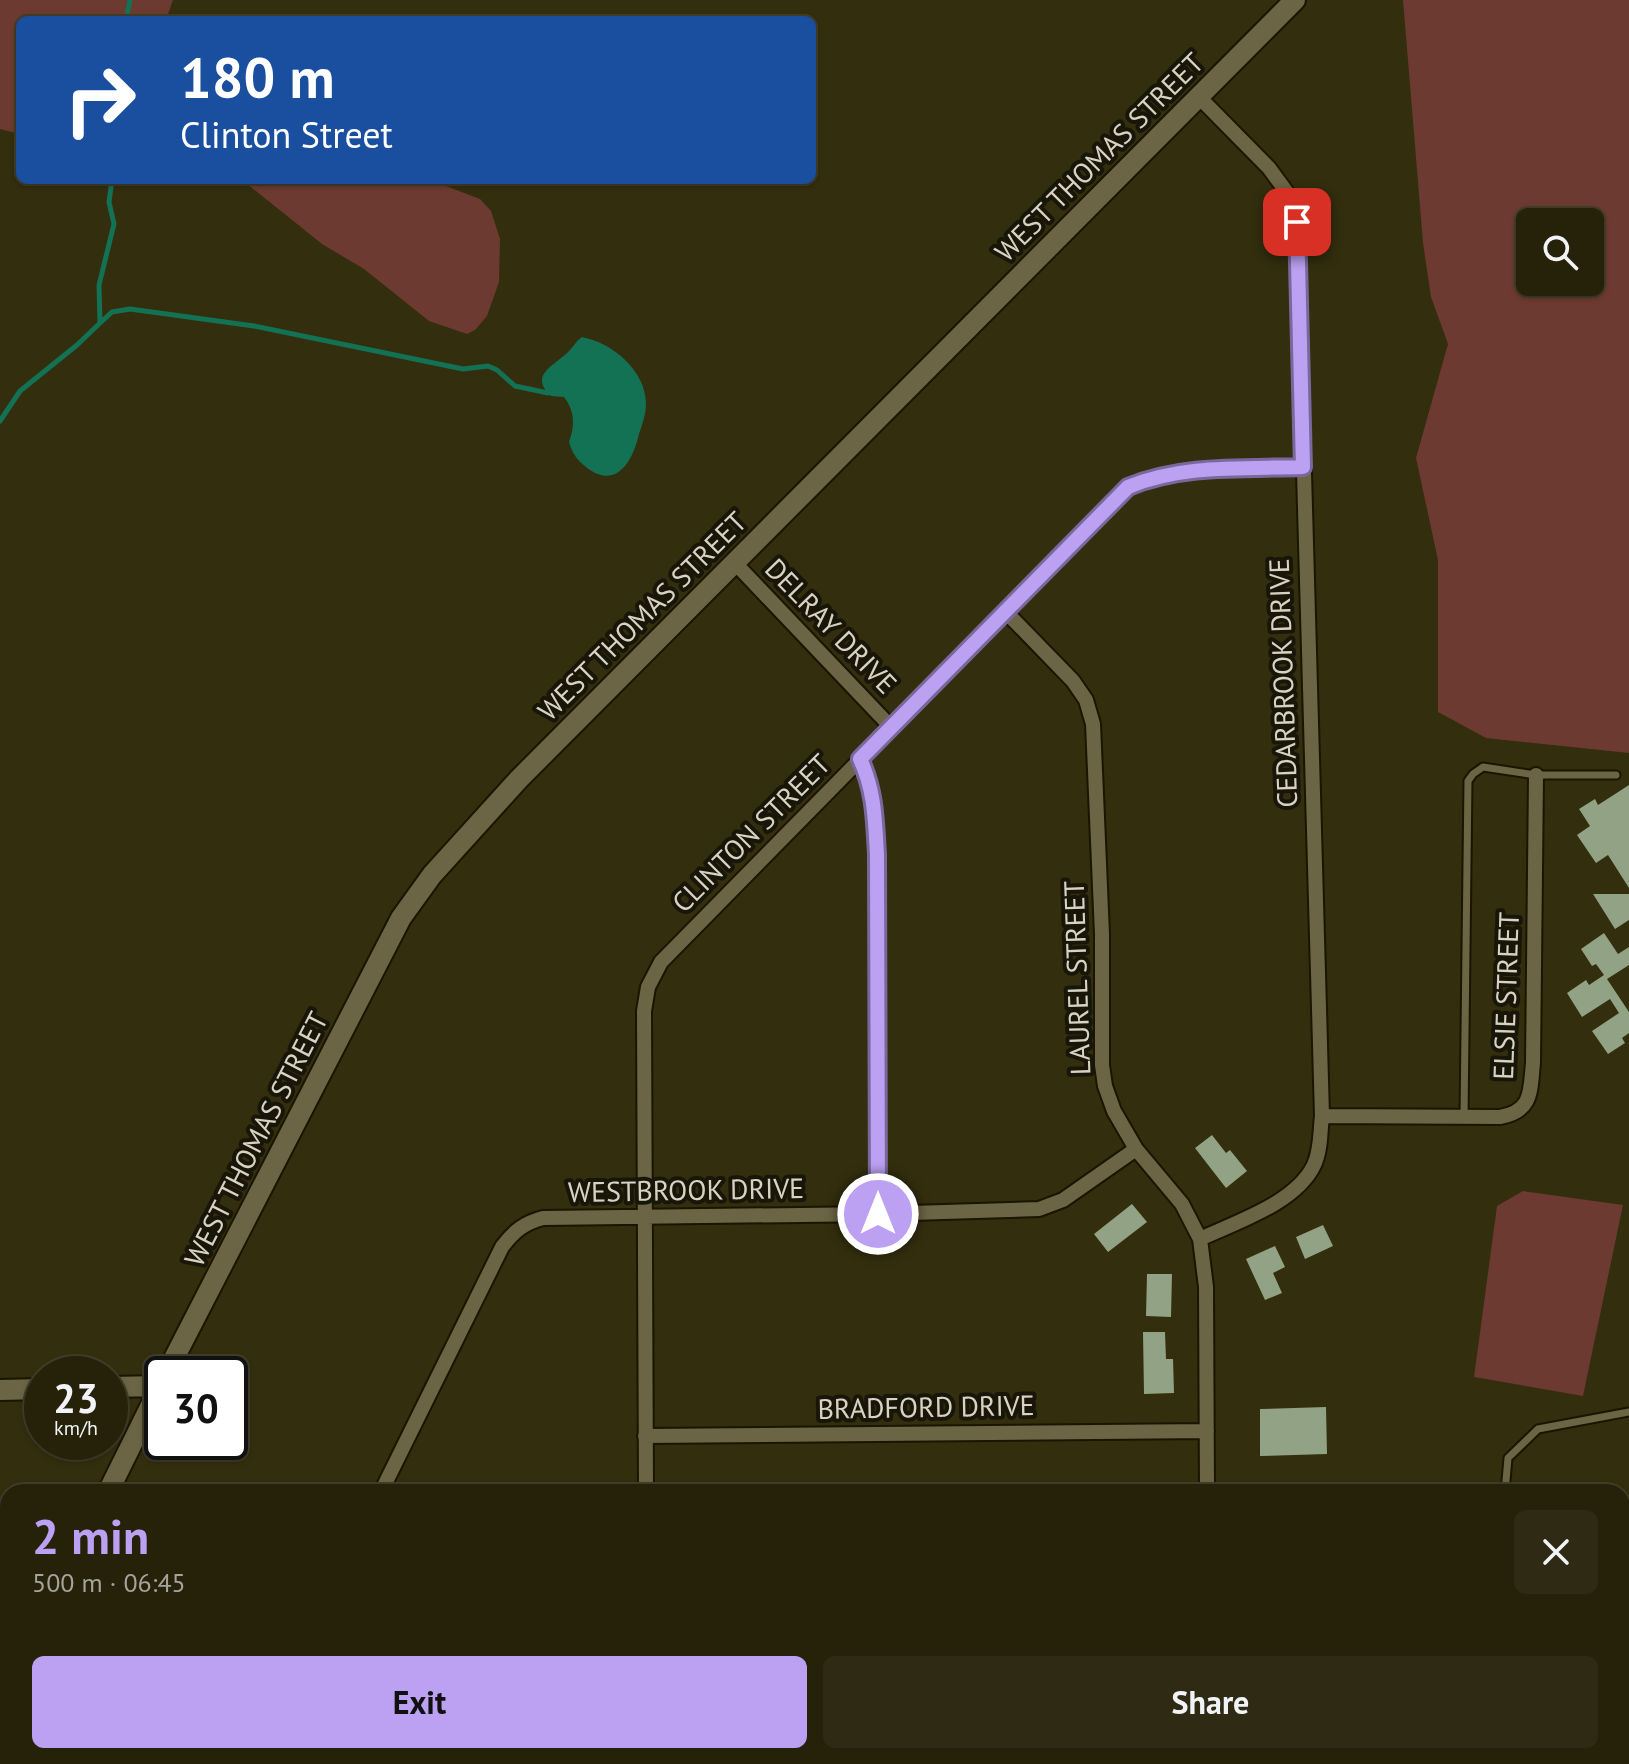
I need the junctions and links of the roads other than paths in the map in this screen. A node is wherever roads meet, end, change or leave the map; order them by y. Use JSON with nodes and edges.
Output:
{"nodes":[{"id":1,"x":1295,"y":0,"type":"edge"},
{"id":2,"x":1199,"y":97,"type":"junction"},
{"id":3,"x":1303,"y":467,"type":"junction"},
{"id":4,"x":734,"y":562,"type":"junction"},
{"id":5,"x":1005,"y":611,"type":"junction"},
{"id":6,"x":891,"y":727,"type":"junction"},
{"id":7,"x":860,"y":759,"type":"junction"},
{"id":8,"x":1536,"y":775,"type":"junction"},
{"id":9,"x":1616,"y":775,"type":"dead end"},
{"id":10,"x":1322,"y":1116,"type":"junction"},
{"id":11,"x":1464,"y":1117,"type":"junction"},
{"id":12,"x":1136,"y":1149,"type":"junction"},
{"id":13,"x":878,"y":1214,"type":"junction"},
{"id":14,"x":644,"y":1215,"type":"junction"},
{"id":15,"x":1200,"y":1239,"type":"junction"},
{"id":16,"x":176,"y":1356,"type":"edge"},
{"id":17,"x":24,"y":1389,"type":"edge"},
{"id":18,"x":0,"y":1390,"type":"edge"},
{"id":19,"x":1629,"y":1412,"type":"edge"},
{"id":20,"x":144,"y":1419,"type":"edge"},
{"id":21,"x":1207,"y":1431,"type":"junction"},
{"id":22,"x":645,"y":1436,"type":"junction"},
{"id":23,"x":112,"y":1484,"type":"edge"},
{"id":24,"x":385,"y":1484,"type":"edge"},
{"id":25,"x":646,"y":1484,"type":"edge"},
{"id":26,"x":1207,"y":1484,"type":"edge"},
{"id":27,"x":1506,"y":1484,"type":"edge"}],
"edges":[{"from":1,"to":2,"type":"street","name":"WEST THOMAS STREET"},
{"from":2,"to":3,"type":"street","name":"CEDARBROOK DRIVE"},
{"from":2,"to":4,"type":"street","name":"WEST THOMAS STREET"},
{"from":3,"to":5,"type":"street","name":"CLINTON STREET"},
{"from":3,"to":10,"type":"street","name":"CEDARBROOK DRIVE"},
{"from":4,"to":6,"type":"street","name":"DELRAY DRIVE"},
{"from":4,"to":16,"type":"street","name":"WEST THOMAS STREET"},
{"from":5,"to":6,"type":"street","name":"CLINTON STREET"},
{"from":5,"to":12,"type":"street","name":"LAUREL STREET"},
{"from":6,"to":7,"type":"street","name":"CLINTON STREET"},
{"from":7,"to":13,"type":"street"},
{"from":7,"to":14,"type":"street","name":"CLINTON STREET"},
{"from":8,"to":9,"type":"lane"},
{"from":8,"to":11,"type":"street","name":"ELSIE STREET"},
{"from":8,"to":11,"type":"lane"},
{"from":10,"to":11,"type":"street","name":"ELSIE STREET"},
{"from":10,"to":15,"type":"street","name":"CEDARBROOK DRIVE"},
{"from":12,"to":13,"type":"street","name":"WESTBROOK DRIVE"},
{"from":12,"to":15,"type":"street","name":"LAUREL STREET"},
{"from":13,"to":14,"type":"street","name":"WESTBROOK DRIVE"},
{"from":14,"to":22,"type":"street","name":"CLINTON STREET"},
{"from":14,"to":24,"type":"street","name":"WESTBROOK DRIVE"},
{"from":15,"to":21,"type":"street","name":"LAUREL STREET"},
{"from":17,"to":18,"type":"street"},
{"from":19,"to":27,"type":"lane"},
{"from":20,"to":23,"type":"street","name":"WEST THOMAS STREET"},
{"from":21,"to":22,"type":"street","name":"BRADFORD DRIVE"},
{"from":21,"to":26,"type":"street","name":"LAUREL STREET"},
{"from":22,"to":25,"type":"street","name":"CLINTON STREET"}]}
